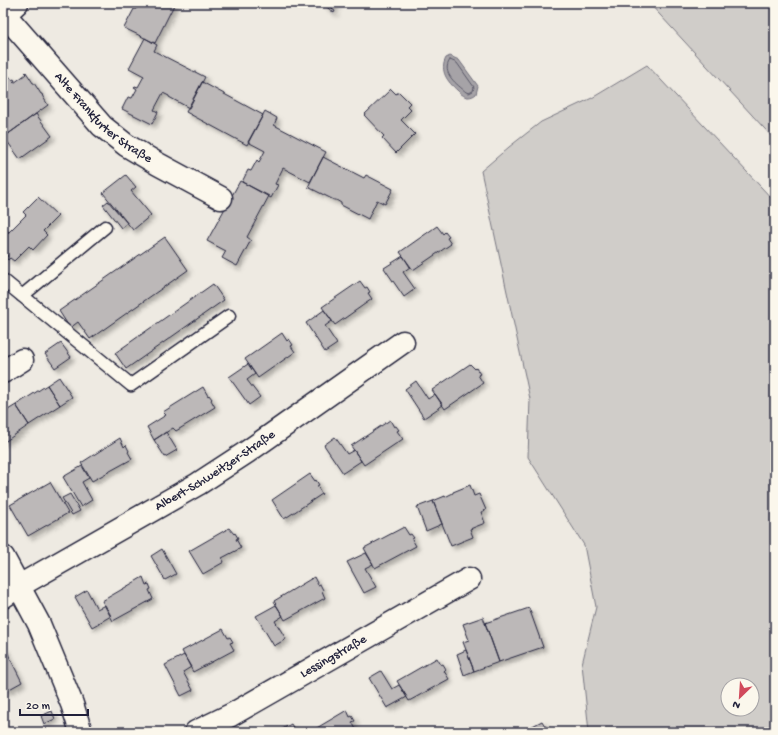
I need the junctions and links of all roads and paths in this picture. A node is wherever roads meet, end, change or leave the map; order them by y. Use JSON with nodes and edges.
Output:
{"nodes":[{"id":1,"x":8,"y":12,"type":"edge"},
{"id":2,"x":221,"y":198,"type":"dead end"},
{"id":3,"x":105,"y":227,"type":"dead end"},
{"id":4,"x":3,"y":280,"type":"edge"},
{"id":5,"x":22,"y":296,"type":"junction"},
{"id":6,"x":229,"y":316,"type":"dead end"},
{"id":7,"x":402,"y":342,"type":"dead end"},
{"id":8,"x":22,"y":360,"type":"dead end"},
{"id":9,"x":3,"y":372,"type":"edge"},
{"id":10,"x":3,"y":557,"type":"edge"},
{"id":11,"x":469,"y":579,"type":"dead end"},
{"id":12,"x":11,"y":591,"type":"edge"},
{"id":13,"x":81,"y":732,"type":"edge"},
{"id":14,"x":196,"y":732,"type":"edge"}],
"edges":[{"from":1,"to":2,"type":"street","name":"Alte Frankfurter Straße"},
{"from":3,"to":5,"type":"lane"},
{"from":4,"to":5,"type":"lane"},
{"from":5,"to":6,"type":"lane"},
{"from":7,"to":12,"type":"street","name":"Albert-Schweitzer-Straße"},
{"from":8,"to":9,"type":"street"},
{"from":10,"to":12,"type":"street"},
{"from":11,"to":14,"type":"street","name":"Lessingstraße"},
{"from":12,"to":13,"type":"street"}]}
